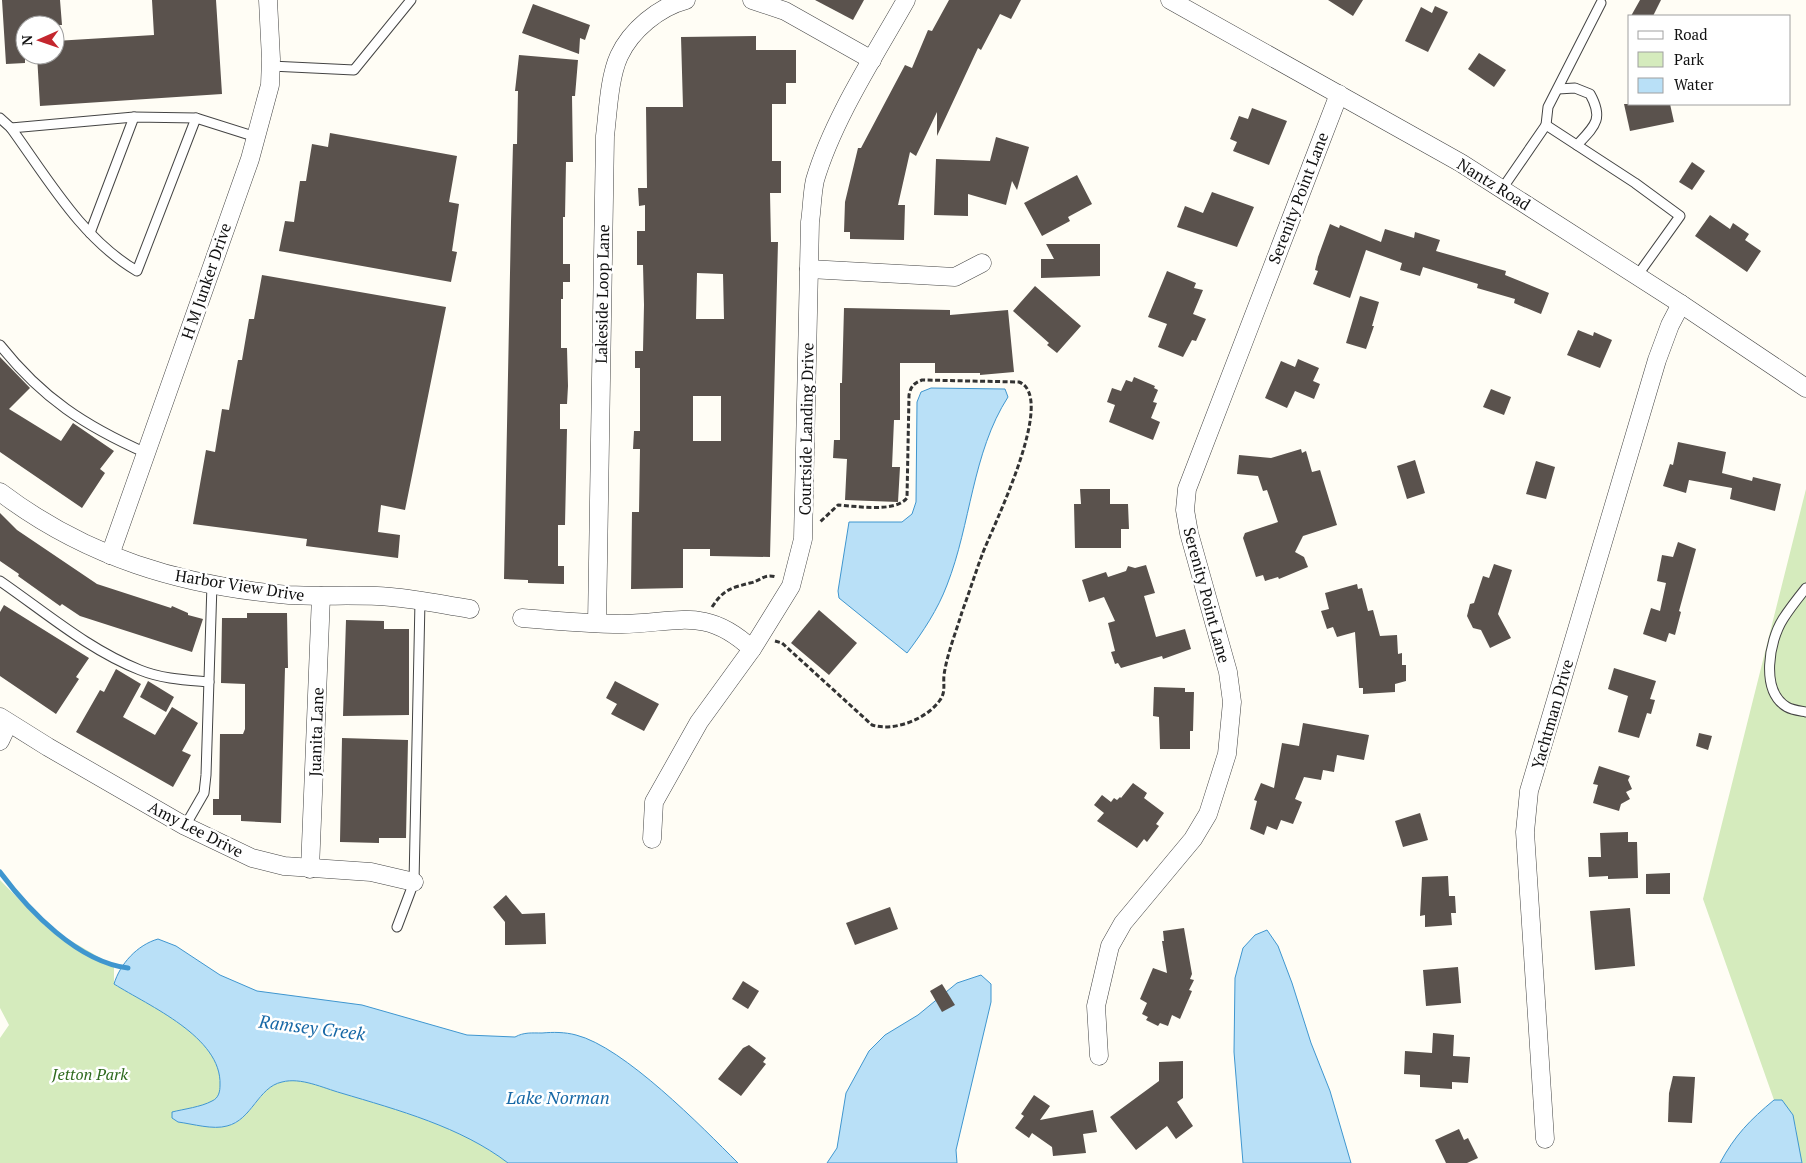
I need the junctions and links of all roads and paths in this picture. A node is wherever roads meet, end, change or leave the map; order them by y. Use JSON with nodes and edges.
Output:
{"nodes":[{"id":1,"x":268,"y":0,"type":"edge"},
{"id":2,"x":411,"y":0,"type":"edge"},
{"id":3,"x":686,"y":0,"type":"edge"},
{"id":4,"x":752,"y":0,"type":"edge"},
{"id":5,"x":906,"y":0,"type":"edge"},
{"id":6,"x":1170,"y":0,"type":"edge"},
{"id":7,"x":1601,"y":3,"type":"dead end"},
{"id":8,"x":872,"y":60,"type":"junction"},
{"id":9,"x":271,"y":66,"type":"junction"},
{"id":10,"x":1558,"y":89,"type":"junction"},
{"id":11,"x":1339,"y":94,"type":"junction"},
{"id":12,"x":134,"y":117,"type":"junction"},
{"id":13,"x":0,"y":118,"type":"edge"},
{"id":14,"x":196,"y":118,"type":"junction"},
{"id":15,"x":1546,"y":125,"type":"junction"},
{"id":16,"x":11,"y":128,"type":"junction"},
{"id":17,"x":256,"y":137,"type":"junction"},
{"id":18,"x":1577,"y":145,"type":"junction"},
{"id":19,"x":1502,"y":189,"type":"junction"},
{"id":20,"x":90,"y":233,"type":"junction"},
{"id":21,"x":982,"y":263,"type":"dead end"},
{"id":22,"x":809,"y":269,"type":"junction"},
{"id":23,"x":1637,"y":276,"type":"junction"},
{"id":24,"x":1681,"y":304,"type":"junction"},
{"id":25,"x":0,"y":345,"type":"edge"},
{"id":26,"x":1806,"y":388,"type":"edge"},
{"id":27,"x":146,"y":453,"type":"junction"},
{"id":28,"x":0,"y":492,"type":"edge"},
{"id":29,"x":818,"y":524,"type":"dead end"},
{"id":30,"x":110,"y":555,"type":"junction"},
{"id":31,"x":776,"y":577,"type":"dead end"},
{"id":32,"x":0,"y":582,"type":"edge"},
{"id":33,"x":212,"y":584,"type":"junction"},
{"id":34,"x":1806,"y":588,"type":"edge"},
{"id":35,"x":321,"y":596,"type":"junction"},
{"id":36,"x":420,"y":601,"type":"junction"},
{"id":37,"x":712,"y":608,"type":"dead end"},
{"id":38,"x":470,"y":609,"type":"dead end"},
{"id":39,"x":522,"y":618,"type":"dead end"},
{"id":40,"x":597,"y":623,"type":"junction"},
{"id":41,"x":775,"y":641,"type":"dead end"},
{"id":42,"x":752,"y":649,"type":"junction"},
{"id":43,"x":209,"y":682,"type":"junction"},
{"id":44,"x":1806,"y":712,"type":"edge"},
{"id":45,"x":4,"y":720,"type":"edge"},
{"id":46,"x":0,"y":741,"type":"edge"},
{"id":47,"x":185,"y":826,"type":"junction"},
{"id":48,"x":652,"y":839,"type":"dead end"},
{"id":49,"x":310,"y":868,"type":"junction"},
{"id":50,"x":414,"y":882,"type":"junction"},
{"id":51,"x":397,"y":928,"type":"dead end"},
{"id":52,"x":1099,"y":1056,"type":"dead end"},
{"id":53,"x":1544,"y":1139,"type":"dead end"}],
"edges":[{"from":1,"to":9,"type":"street","name":"H M Junker Drive"},
{"from":2,"to":9,"type":"lane"},
{"from":3,"to":40,"type":"street","name":"Lakeside Loop Lane"},
{"from":4,"to":8,"type":"street"},
{"from":5,"to":8,"type":"street","name":"Courtside Landing Drive"},
{"from":6,"to":11,"type":"street","name":"Nantz Road"},
{"from":7,"to":10,"type":"lane"},
{"from":8,"to":22,"type":"street","name":"Courtside Landing Drive"},
{"from":9,"to":17,"type":"street","name":"H M Junker Drive"},
{"from":10,"to":15,"type":"lane"},
{"from":10,"to":18,"type":"lane"},
{"from":11,"to":19,"type":"street","name":"Nantz Road"},
{"from":11,"to":52,"type":"street","name":"Serenity Point Lane"},
{"from":12,"to":14,"type":"lane"},
{"from":12,"to":16,"type":"lane"},
{"from":12,"to":20,"type":"lane"},
{"from":13,"to":16,"type":"lane"},
{"from":14,"to":17,"type":"lane"},
{"from":14,"to":20,"type":"lane"},
{"from":15,"to":18,"type":"lane"},
{"from":15,"to":19,"type":"lane"},
{"from":16,"to":20,"type":"lane"},
{"from":17,"to":27,"type":"street","name":"H M Junker Drive"},
{"from":18,"to":23,"type":"lane"},
{"from":19,"to":23,"type":"street","name":"Nantz Road"},
{"from":21,"to":22,"type":"street"},
{"from":22,"to":42,"type":"street","name":"Courtside Landing Drive"},
{"from":23,"to":24,"type":"street","name":"Nantz Road"},
{"from":24,"to":26,"type":"street","name":"Nantz Road"},
{"from":24,"to":53,"type":"street","name":"Yachtman Drive"},
{"from":25,"to":27,"type":"lane"},
{"from":27,"to":30,"type":"street","name":"H M Junker Drive"},
{"from":28,"to":30,"type":"street","name":"Harbor View Drive"},
{"from":29,"to":41,"type":"path"},
{"from":30,"to":33,"type":"street","name":"Harbor View Drive"},
{"from":31,"to":37,"type":"path"},
{"from":32,"to":43,"type":"lane"},
{"from":33,"to":35,"type":"street","name":"Harbor View Drive"},
{"from":33,"to":43,"type":"lane"},
{"from":34,"to":44,"type":"lane"},
{"from":35,"to":36,"type":"street","name":"Harbor View Drive"},
{"from":35,"to":49,"type":"street","name":"Juanita Lane"},
{"from":36,"to":38,"type":"street","name":"Harbor View Drive"},
{"from":36,"to":50,"type":"lane"},
{"from":39,"to":40,"type":"street"},
{"from":40,"to":42,"type":"street"},
{"from":42,"to":48,"type":"street","name":"Courtside Landing Drive"},
{"from":43,"to":47,"type":"lane"},
{"from":45,"to":46,"type":"street"},
{"from":45,"to":47,"type":"street","name":"Amy Lee Drive"},
{"from":47,"to":49,"type":"street","name":"Amy Lee Drive"},
{"from":49,"to":50,"type":"street","name":"Amy Lee Drive"},
{"from":50,"to":51,"type":"lane"}]}
